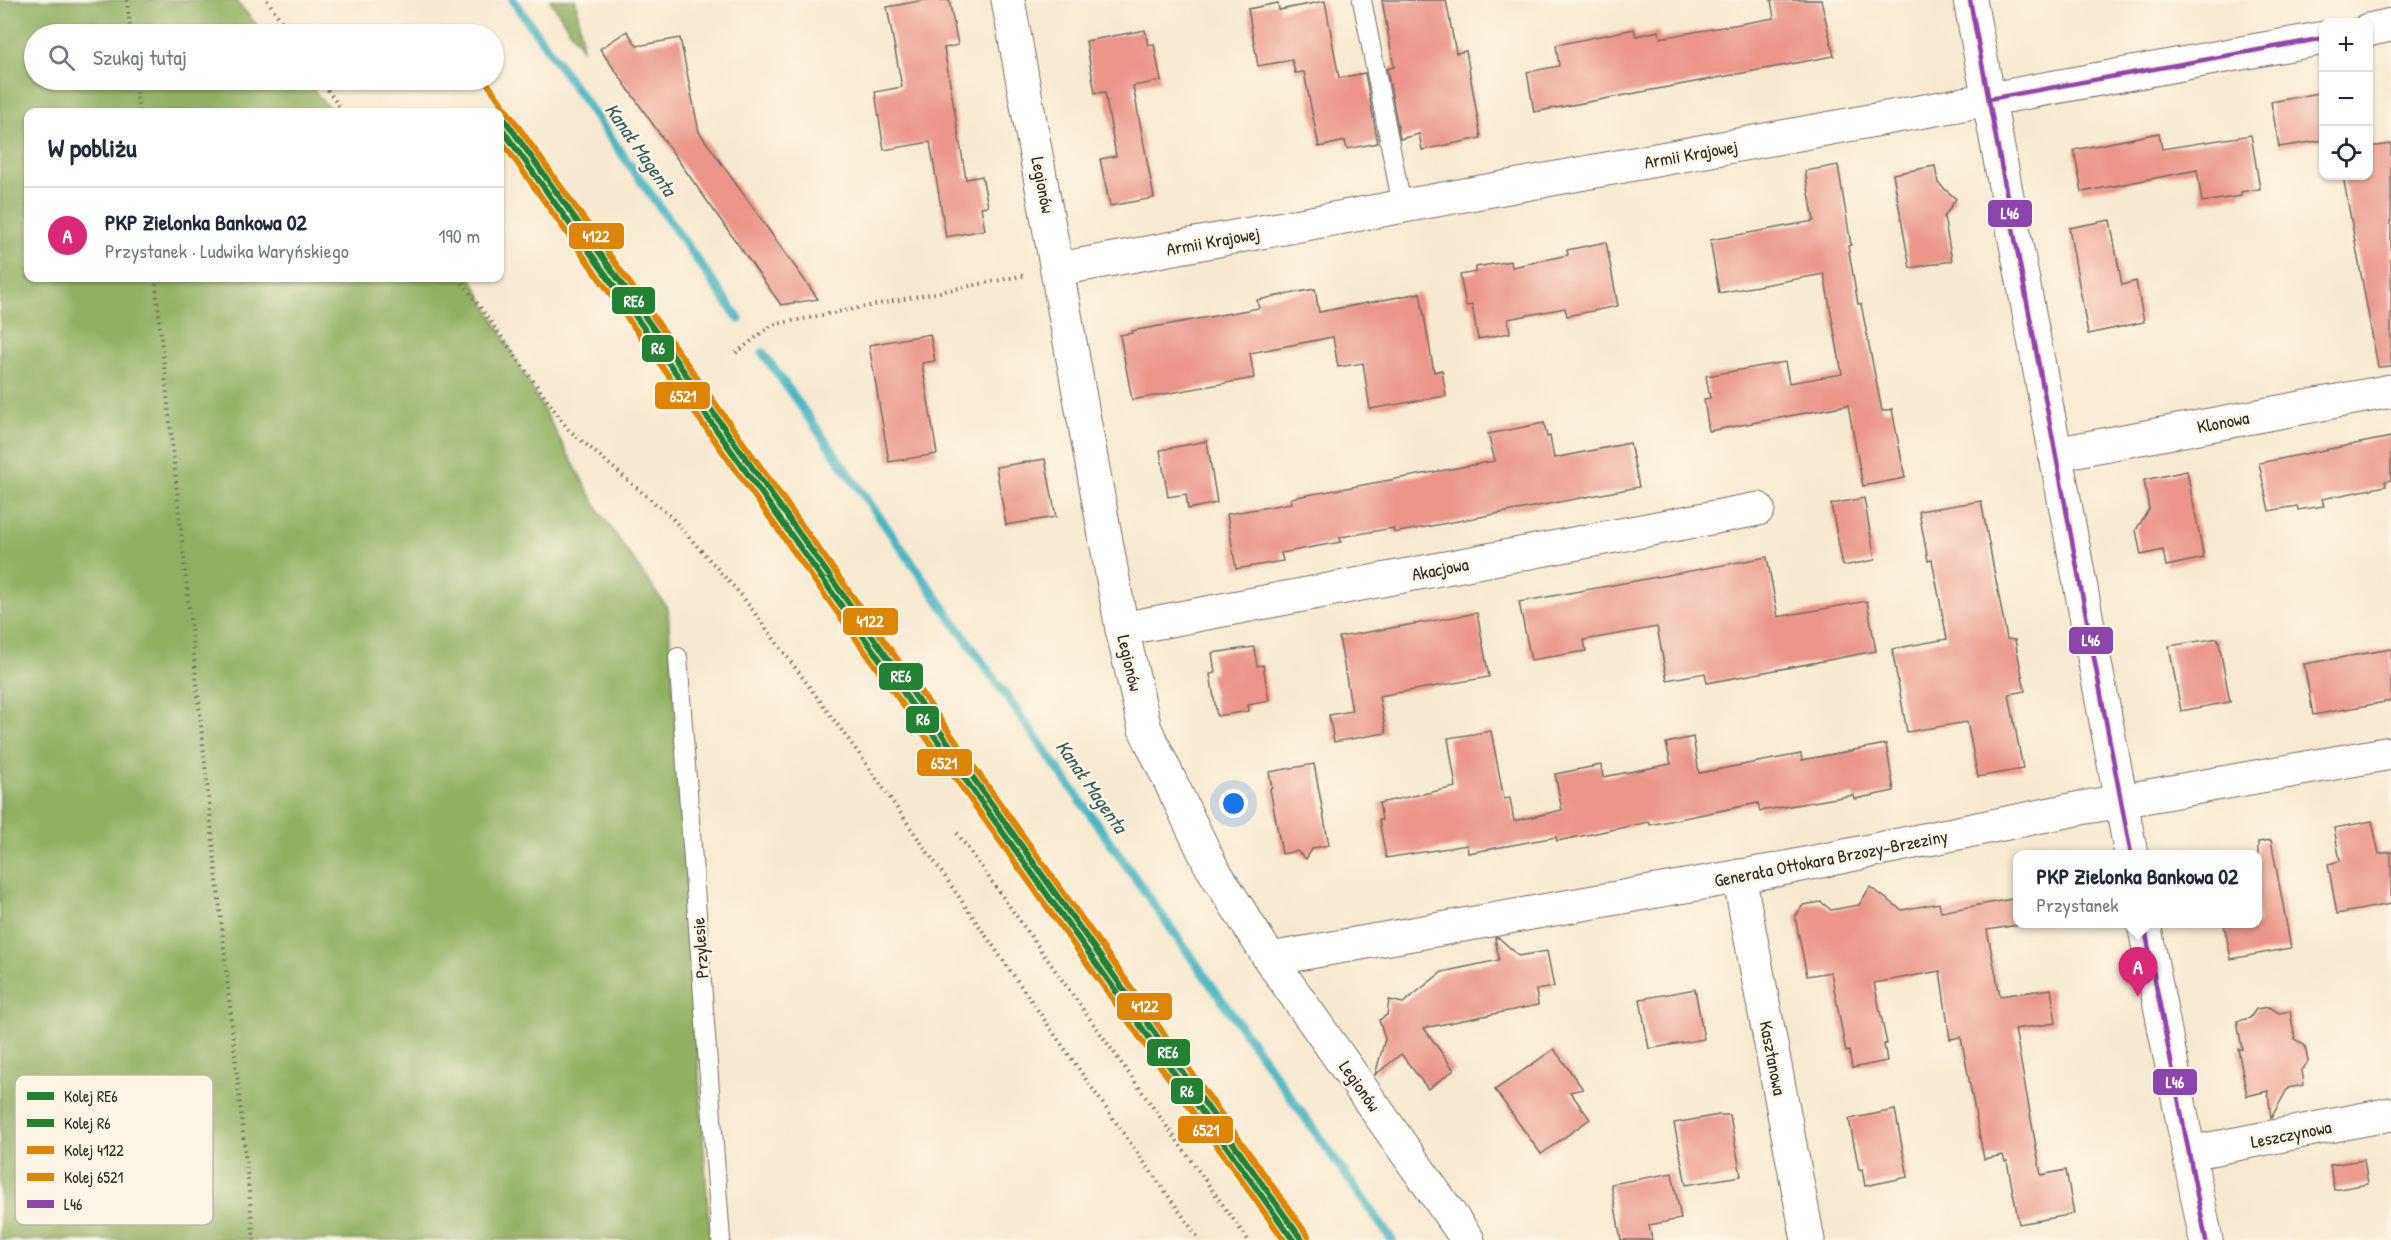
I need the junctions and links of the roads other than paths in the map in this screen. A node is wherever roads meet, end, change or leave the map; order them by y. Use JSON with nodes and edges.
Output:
{"nodes":[{"id":1,"x":1008,"y":0,"type":"edge"},
{"id":2,"x":1362,"y":0,"type":"edge"},
{"id":3,"x":1970,"y":0,"type":"edge"},
{"id":4,"x":2391,"y":25,"type":"edge"},
{"id":5,"x":2373,"y":29,"type":"edge"},
{"id":6,"x":2319,"y":39,"type":"edge"},
{"id":7,"x":1989,"y":99,"type":"junction"},
{"id":8,"x":1402,"y":206,"type":"junction"},
{"id":9,"x":1059,"y":269,"type":"junction"},
{"id":10,"x":2391,"y":391,"type":"edge"},
{"id":11,"x":2055,"y":454,"type":"junction"},
{"id":12,"x":1758,"y":509,"type":"dead end"},
{"id":13,"x":1122,"y":629,"type":"junction"},
{"id":14,"x":678,"y":657,"type":"dead end"},
{"id":15,"x":2391,"y":753,"type":"edge"},
{"id":16,"x":2121,"y":801,"type":"junction"},
{"id":17,"x":2130,"y":850,"type":"edge"},
{"id":18,"x":1739,"y":876,"type":"junction"},
{"id":19,"x":2146,"y":928,"type":"edge"},
{"id":20,"x":1270,"y":959,"type":"junction"},
{"id":21,"x":2391,"y":1114,"type":"edge"},
{"id":22,"x":2190,"y":1153,"type":"junction"},
{"id":23,"x":721,"y":1240,"type":"edge"},
{"id":24,"x":1468,"y":1240,"type":"edge"},
{"id":25,"x":1808,"y":1240,"type":"edge"},
{"id":26,"x":2206,"y":1240,"type":"edge"}],
"edges":[{"from":1,"to":9,"type":"street","name":"Legionów"},
{"from":2,"to":8,"type":"lane"},
{"from":3,"to":7,"type":"street"},
{"from":4,"to":5,"type":"street"},
{"from":6,"to":7,"type":"street","name":"Armii Krajowej"},
{"from":7,"to":8,"type":"street","name":"Armii Krajowej"},
{"from":7,"to":11,"type":"street"},
{"from":8,"to":9,"type":"street","name":"Armii Krajowej"},
{"from":9,"to":13,"type":"street","name":"Legionów"},
{"from":10,"to":11,"type":"street","name":"Klonowa"},
{"from":11,"to":16,"type":"street"},
{"from":12,"to":13,"type":"street","name":"Akacjowa"},
{"from":13,"to":20,"type":"street","name":"Legionów"},
{"from":14,"to":23,"type":"lane","name":"Przylesie"},
{"from":15,"to":16,"type":"street","name":"Generała Ottokara Brzozy-Brzeziny"},
{"from":16,"to":17,"type":"street"},
{"from":16,"to":18,"type":"street","name":"Generała Ottokara Brzozy-Brzeziny"},
{"from":18,"to":20,"type":"street","name":"Generała Ottokara Brzozy-Brzeziny"},
{"from":18,"to":25,"type":"street","name":"Kasztanowa"},
{"from":19,"to":22,"type":"street"},
{"from":20,"to":24,"type":"street","name":"Legionów"},
{"from":21,"to":22,"type":"street","name":"Leszczynowa"},
{"from":22,"to":26,"type":"street"}]}
